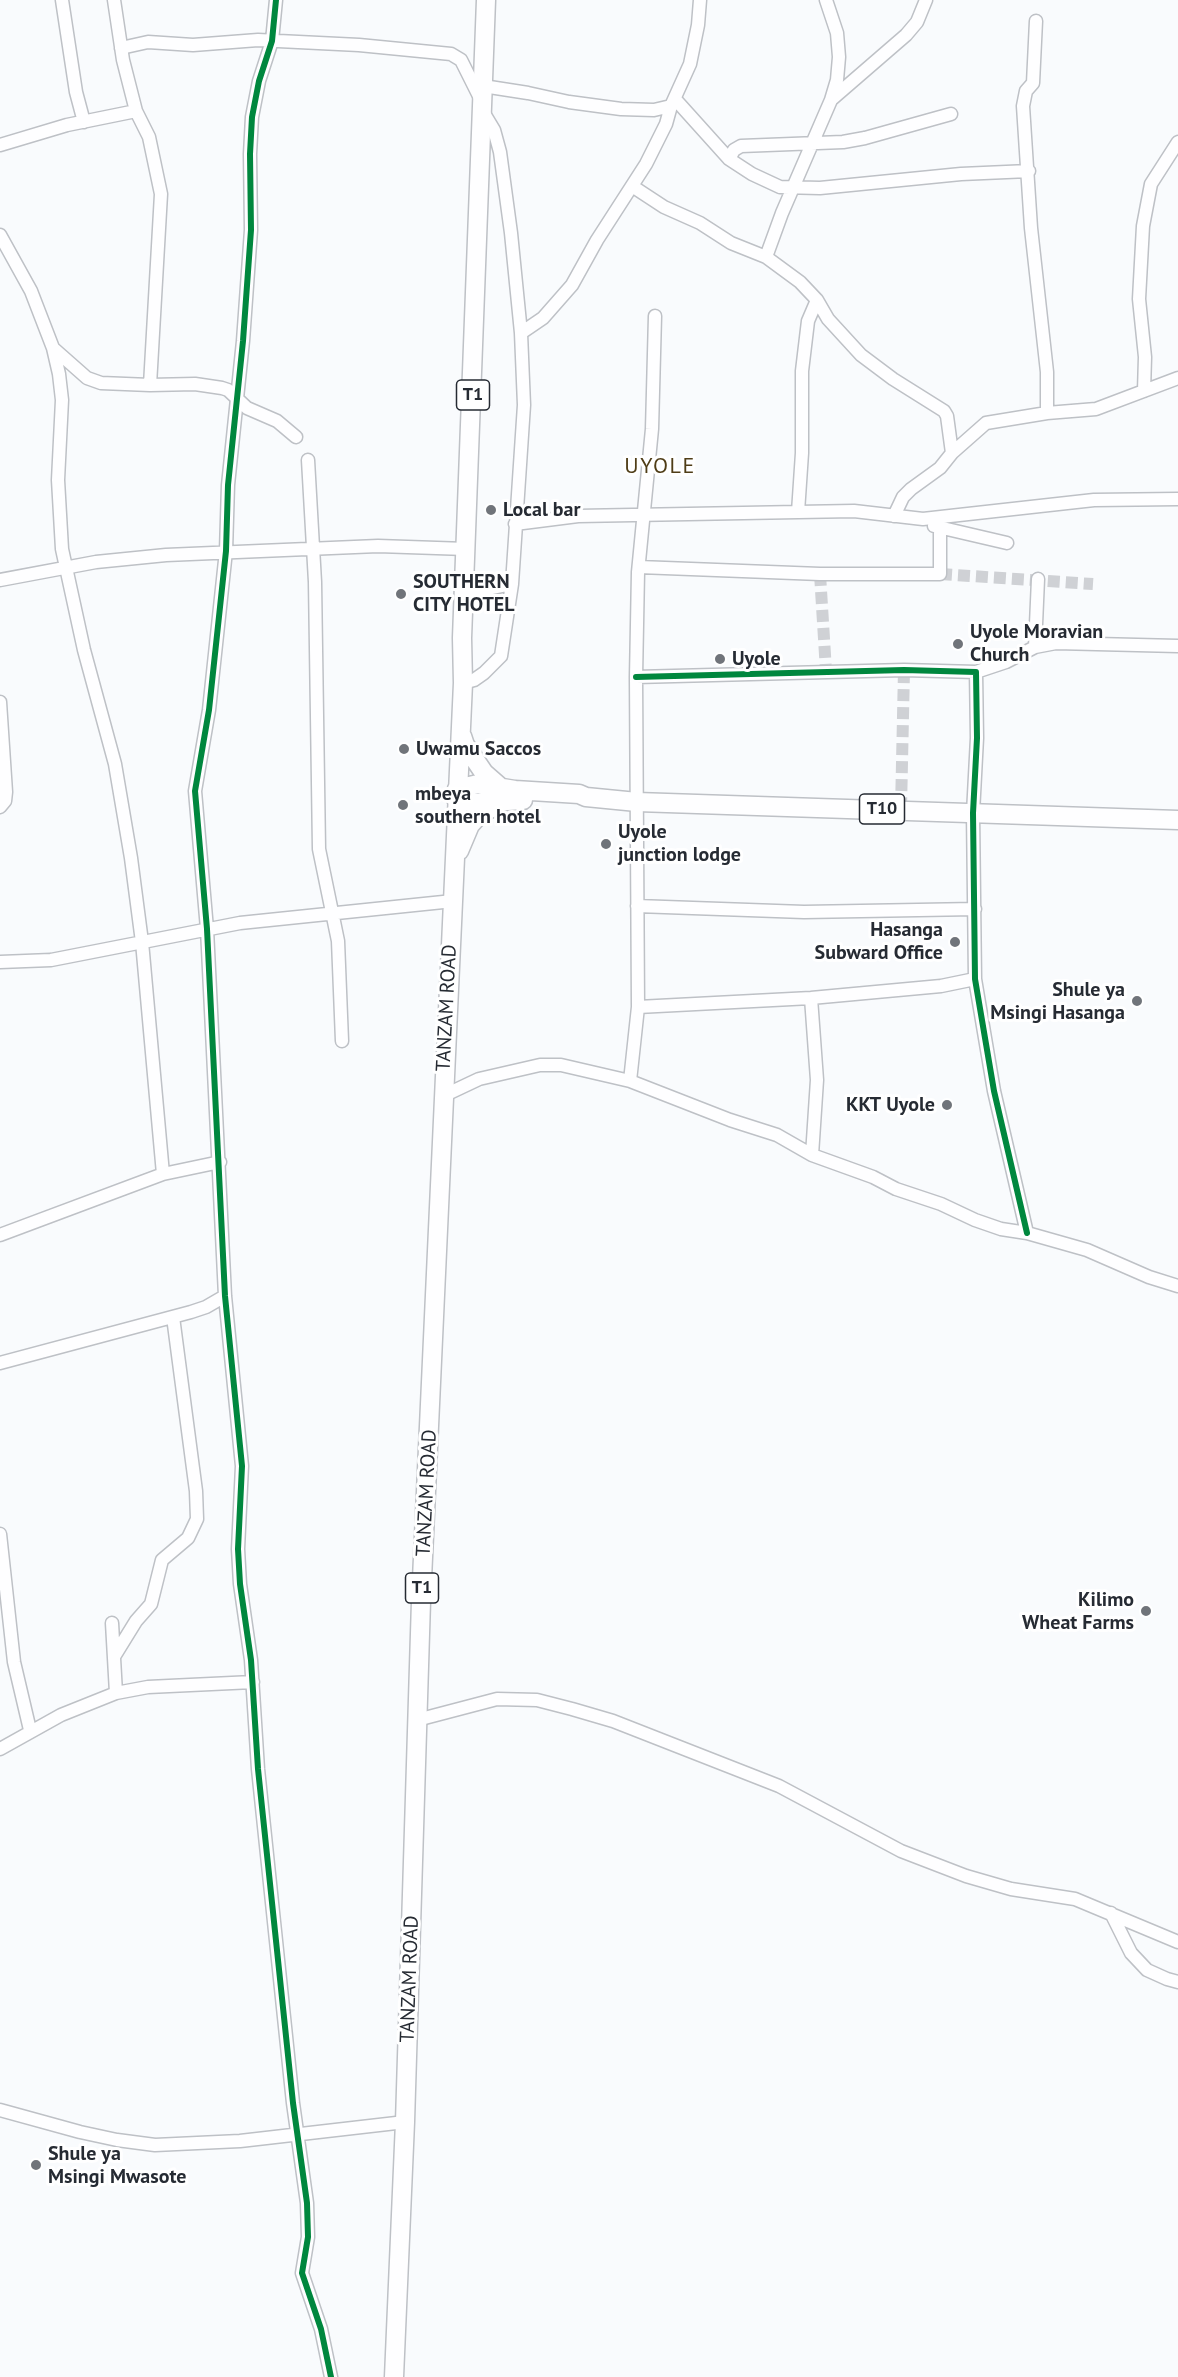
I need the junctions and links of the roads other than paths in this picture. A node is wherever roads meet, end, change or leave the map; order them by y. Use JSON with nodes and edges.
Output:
{"nodes":[{"id":1,"x":62,"y":0,"type":"edge"},
{"id":2,"x":114,"y":0,"type":"edge"},
{"id":3,"x":276,"y":0,"type":"edge"},
{"id":4,"x":486,"y":0,"type":"edge"},
{"id":5,"x":700,"y":0,"type":"edge"},
{"id":6,"x":826,"y":0,"type":"edge"},
{"id":7,"x":926,"y":0,"type":"edge"},
{"id":8,"x":1036,"y":21,"type":"dead end"},
{"id":9,"x":272,"y":41,"type":"junction"},
{"id":10,"x":121,"y":48,"type":"junction"},
{"id":11,"x":482,"y":99,"type":"junction"},
{"id":12,"x":831,"y":100,"type":"junction"},
{"id":13,"x":673,"y":102,"type":"junction"},
{"id":14,"x":136,"y":111,"type":"junction"},
{"id":15,"x":951,"y":114,"type":"dead end"},
{"id":16,"x":84,"y":122,"type":"junction"},
{"id":17,"x":1178,"y":142,"type":"edge"},
{"id":18,"x":0,"y":145,"type":"edge"},
{"id":19,"x":811,"y":145,"type":"junction"},
{"id":20,"x":729,"y":159,"type":"junction"},
{"id":21,"x":1029,"y":171,"type":"junction"},
{"id":22,"x":632,"y":186,"type":"junction"},
{"id":23,"x":794,"y":186,"type":"junction"},
{"id":24,"x":0,"y":235,"type":"edge"},
{"id":25,"x":766,"y":257,"type":"junction"},
{"id":26,"x":817,"y":300,"type":"junction"},
{"id":27,"x":655,"y":316,"type":"dead end"},
{"id":28,"x":521,"y":333,"type":"junction"},
{"id":29,"x":53,"y":348,"type":"junction"},
{"id":30,"x":1178,"y":378,"type":"edge"},
{"id":31,"x":150,"y":385,"type":"junction"},
{"id":32,"x":1144,"y":392,"type":"junction"},
{"id":33,"x":236,"y":397,"type":"junction"},
{"id":34,"x":1047,"y":413,"type":"junction"},
{"id":35,"x":296,"y":437,"type":"dead end"},
{"id":36,"x":952,"y":453,"type":"junction"},
{"id":37,"x":308,"y":460,"type":"dead end"},
{"id":38,"x":1178,"y":499,"type":"edge"},
{"id":39,"x":798,"y":512,"type":"junction"},
{"id":40,"x":644,"y":515,"type":"junction"},
{"id":41,"x":894,"y":516,"type":"junction"},
{"id":42,"x":923,"y":519,"type":"junction"},
{"id":43,"x":515,"y":524,"type":"junction"},
{"id":44,"x":940,"y":529,"type":"junction"},
{"id":45,"x":1007,"y":543,"type":"dead end"},
{"id":46,"x":311,"y":547,"type":"junction"},
{"id":47,"x":466,"y":549,"type":"junction"},
{"id":48,"x":226,"y":551,"type":"junction"},
{"id":49,"x":639,"y":567,"type":"junction"},
{"id":50,"x":65,"y":568,"type":"junction"},
{"id":51,"x":1038,"y":579,"type":"dead end"},
{"id":52,"x":0,"y":580,"type":"edge"},
{"id":53,"x":512,"y":584,"type":"junction"},
{"id":54,"x":464,"y":594,"type":"junction"},
{"id":55,"x":1178,"y":646,"type":"edge"},
{"id":56,"x":1035,"y":647,"type":"junction"},
{"id":57,"x":976,"y":672,"type":"junction"},
{"id":58,"x":636,"y":677,"type":"junction"},
{"id":59,"x":463,"y":683,"type":"junction"},
{"id":60,"x":0,"y":702,"type":"edge"},
{"id":61,"x":460,"y":728,"type":"junction"},
{"id":62,"x":457,"y":794,"type":"junction"},
{"id":63,"x":504,"y":794,"type":"junction"},
{"id":64,"x":637,"y":802,"type":"junction"},
{"id":65,"x":0,"y":807,"type":"edge"},
{"id":66,"x":974,"y":813,"type":"junction"},
{"id":67,"x":1178,"y":820,"type":"edge"},
{"id":68,"x":454,"y":862,"type":"junction"},
{"id":69,"x":453,"y":901,"type":"junction"},
{"id":70,"x":637,"y":906,"type":"junction"},
{"id":71,"x":975,"y":909,"type":"junction"},
{"id":72,"x":333,"y":914,"type":"junction"},
{"id":73,"x":207,"y":929,"type":"junction"},
{"id":74,"x":142,"y":942,"type":"junction"},
{"id":75,"x":0,"y":962,"type":"edge"},
{"id":76,"x":975,"y":979,"type":"junction"},
{"id":77,"x":811,"y":998,"type":"junction"},
{"id":78,"x":638,"y":1007,"type":"junction"},
{"id":79,"x":342,"y":1041,"type":"dead end"},
{"id":80,"x":630,"y":1081,"type":"junction"},
{"id":81,"x":443,"y":1096,"type":"junction"},
{"id":82,"x":812,"y":1155,"type":"junction"},
{"id":83,"x":220,"y":1162,"type":"junction"},
{"id":84,"x":162,"y":1174,"type":"junction"},
{"id":85,"x":1027,"y":1233,"type":"junction"},
{"id":86,"x":0,"y":1235,"type":"edge"},
{"id":87,"x":1178,"y":1286,"type":"edge"},
{"id":88,"x":225,"y":1296,"type":"junction"},
{"id":89,"x":173,"y":1317,"type":"junction"},
{"id":90,"x":0,"y":1363,"type":"edge"},
{"id":91,"x":0,"y":1534,"type":"edge"},
{"id":92,"x":112,"y":1623,"type":"dead end"},
{"id":93,"x":116,"y":1654,"type":"junction"},
{"id":94,"x":253,"y":1682,"type":"junction"},
{"id":95,"x":116,"y":1693,"type":"junction"},
{"id":96,"x":417,"y":1720,"type":"junction"},
{"id":97,"x":30,"y":1730,"type":"junction"},
{"id":98,"x":0,"y":1749,"type":"edge"},
{"id":99,"x":1111,"y":1913,"type":"junction"},
{"id":100,"x":1178,"y":1942,"type":"edge"},
{"id":101,"x":1178,"y":1982,"type":"edge"},
{"id":102,"x":0,"y":2110,"type":"edge"},
{"id":103,"x":405,"y":2122,"type":"junction"},
{"id":104,"x":297,"y":2133,"type":"junction"},
{"id":105,"x":331,"y":2377,"type":"edge"},
{"id":106,"x":394,"y":2377,"type":"edge"}],
"edges":[{"from":1,"to":16,"type":"street"},
{"from":2,"to":10,"type":"street"},
{"from":3,"to":9,"type":"street"},
{"from":4,"to":11,"type":"highway","number":"T1"},
{"from":5,"to":13,"type":"street"},
{"from":6,"to":12,"type":"street"},
{"from":7,"to":12,"type":"street"},
{"from":8,"to":21,"type":"street"},
{"from":9,"to":10,"type":"street"},
{"from":9,"to":11,"type":"street"},
{"from":9,"to":33,"type":"street"},
{"from":10,"to":14,"type":"street"},
{"from":11,"to":13,"type":"street"},
{"from":11,"to":28,"type":"street"},
{"from":11,"to":47,"type":"highway","number":"T1"},
{"from":12,"to":19,"type":"street"},
{"from":13,"to":20,"type":"street"},
{"from":13,"to":22,"type":"street"},
{"from":14,"to":16,"type":"street"},
{"from":14,"to":31,"type":"street"},
{"from":15,"to":19,"type":"street"},
{"from":16,"to":18,"type":"street"},
{"from":17,"to":32,"type":"street"},
{"from":19,"to":20,"type":"street"},
{"from":19,"to":23,"type":"street"},
{"from":20,"to":23,"type":"street"},
{"from":21,"to":23,"type":"street"},
{"from":21,"to":34,"type":"street"},
{"from":22,"to":25,"type":"street"},
{"from":22,"to":28,"type":"street"},
{"from":23,"to":25,"type":"street"},
{"from":24,"to":29,"type":"street"},
{"from":25,"to":26,"type":"street"},
{"from":26,"to":36,"type":"street"},
{"from":26,"to":39,"type":"street"},
{"from":27,"to":40,"type":"street"},
{"from":28,"to":43,"type":"street"},
{"from":29,"to":31,"type":"street"},
{"from":29,"to":50,"type":"street"},
{"from":30,"to":32,"type":"street"},
{"from":31,"to":33,"type":"street"},
{"from":32,"to":34,"type":"street"},
{"from":33,"to":35,"type":"street"},
{"from":33,"to":48,"type":"street"},
{"from":34,"to":36,"type":"street"},
{"from":36,"to":41,"type":"street"},
{"from":37,"to":46,"type":"street"},
{"from":38,"to":42,"type":"street"},
{"from":39,"to":40,"type":"street"},
{"from":39,"to":41,"type":"street"},
{"from":40,"to":43,"type":"street"},
{"from":40,"to":49,"type":"street"},
{"from":41,"to":42,"type":"street"},
{"from":42,"to":44,"type":"street"},
{"from":43,"to":53,"type":"street"},
{"from":44,"to":45,"type":"street"},
{"from":44,"to":49,"type":"street"},
{"from":46,"to":47,"type":"street"},
{"from":46,"to":48,"type":"street"},
{"from":46,"to":72,"type":"street"},
{"from":47,"to":54,"type":"highway","number":"T1"},
{"from":48,"to":50,"type":"street"},
{"from":48,"to":73,"type":"street"},
{"from":49,"to":58,"type":"street"},
{"from":50,"to":52,"type":"street"},
{"from":50,"to":74,"type":"street"},
{"from":51,"to":56,"type":"street"},
{"from":53,"to":54,"type":"street"},
{"from":53,"to":59,"type":"street"},
{"from":54,"to":59,"type":"highway","number":"T1"},
{"from":55,"to":56,"type":"street"},
{"from":56,"to":57,"type":"street"},
{"from":57,"to":58,"type":"street"},
{"from":57,"to":66,"type":"street"},
{"from":58,"to":64,"type":"street"},
{"from":59,"to":61,"type":"highway","number":"T1"},
{"from":60,"to":65,"type":"street"},
{"from":61,"to":62,"type":"highway","number":"T1"},
{"from":61,"to":63,"type":"highway"},
{"from":62,"to":63,"type":"highway","number":"T10"},
{"from":62,"to":68,"type":"highway","name":"TANZAM ROAD","number":"T1"},
{"from":63,"to":64,"type":"highway","number":"T10"},
{"from":63,"to":68,"type":"highway"},
{"from":64,"to":66,"type":"highway","number":"T10"},
{"from":64,"to":70,"type":"street"},
{"from":66,"to":67,"type":"highway","number":"T10"},
{"from":66,"to":71,"type":"street"},
{"from":68,"to":69,"type":"highway","name":"TANZAM ROAD","number":"T1"},
{"from":69,"to":72,"type":"street"},
{"from":69,"to":81,"type":"highway","name":"TANZAM ROAD","number":"T1"},
{"from":70,"to":71,"type":"street"},
{"from":70,"to":78,"type":"street"},
{"from":71,"to":76,"type":"street"},
{"from":72,"to":73,"type":"street"},
{"from":72,"to":79,"type":"street"},
{"from":73,"to":74,"type":"street"},
{"from":73,"to":83,"type":"street"},
{"from":74,"to":75,"type":"street"},
{"from":74,"to":84,"type":"street"},
{"from":76,"to":77,"type":"street"},
{"from":76,"to":85,"type":"street"},
{"from":77,"to":78,"type":"street"},
{"from":77,"to":82,"type":"street"},
{"from":78,"to":80,"type":"street"},
{"from":80,"to":81,"type":"street"},
{"from":80,"to":82,"type":"street"},
{"from":81,"to":96,"type":"highway","name":"TANZAM ROAD","number":"T1"},
{"from":82,"to":85,"type":"street"},
{"from":83,"to":84,"type":"street"},
{"from":83,"to":88,"type":"street"},
{"from":84,"to":86,"type":"street"},
{"from":85,"to":87,"type":"street"},
{"from":88,"to":89,"type":"street"},
{"from":88,"to":94,"type":"street"},
{"from":89,"to":90,"type":"street"},
{"from":89,"to":93,"type":"street"},
{"from":91,"to":97,"type":"street"},
{"from":92,"to":93,"type":"street"},
{"from":93,"to":95,"type":"street"},
{"from":94,"to":95,"type":"street"},
{"from":94,"to":104,"type":"street"},
{"from":95,"to":97,"type":"street"},
{"from":96,"to":99,"type":"street"},
{"from":96,"to":103,"type":"highway","name":"TANZAM ROAD","number":"T1"},
{"from":97,"to":98,"type":"street"},
{"from":99,"to":100,"type":"street"},
{"from":99,"to":101,"type":"street"},
{"from":102,"to":104,"type":"street"},
{"from":103,"to":104,"type":"street"},
{"from":103,"to":106,"type":"highway","name":"TANZAM ROAD","number":"T1"},
{"from":104,"to":105,"type":"street"}]}
